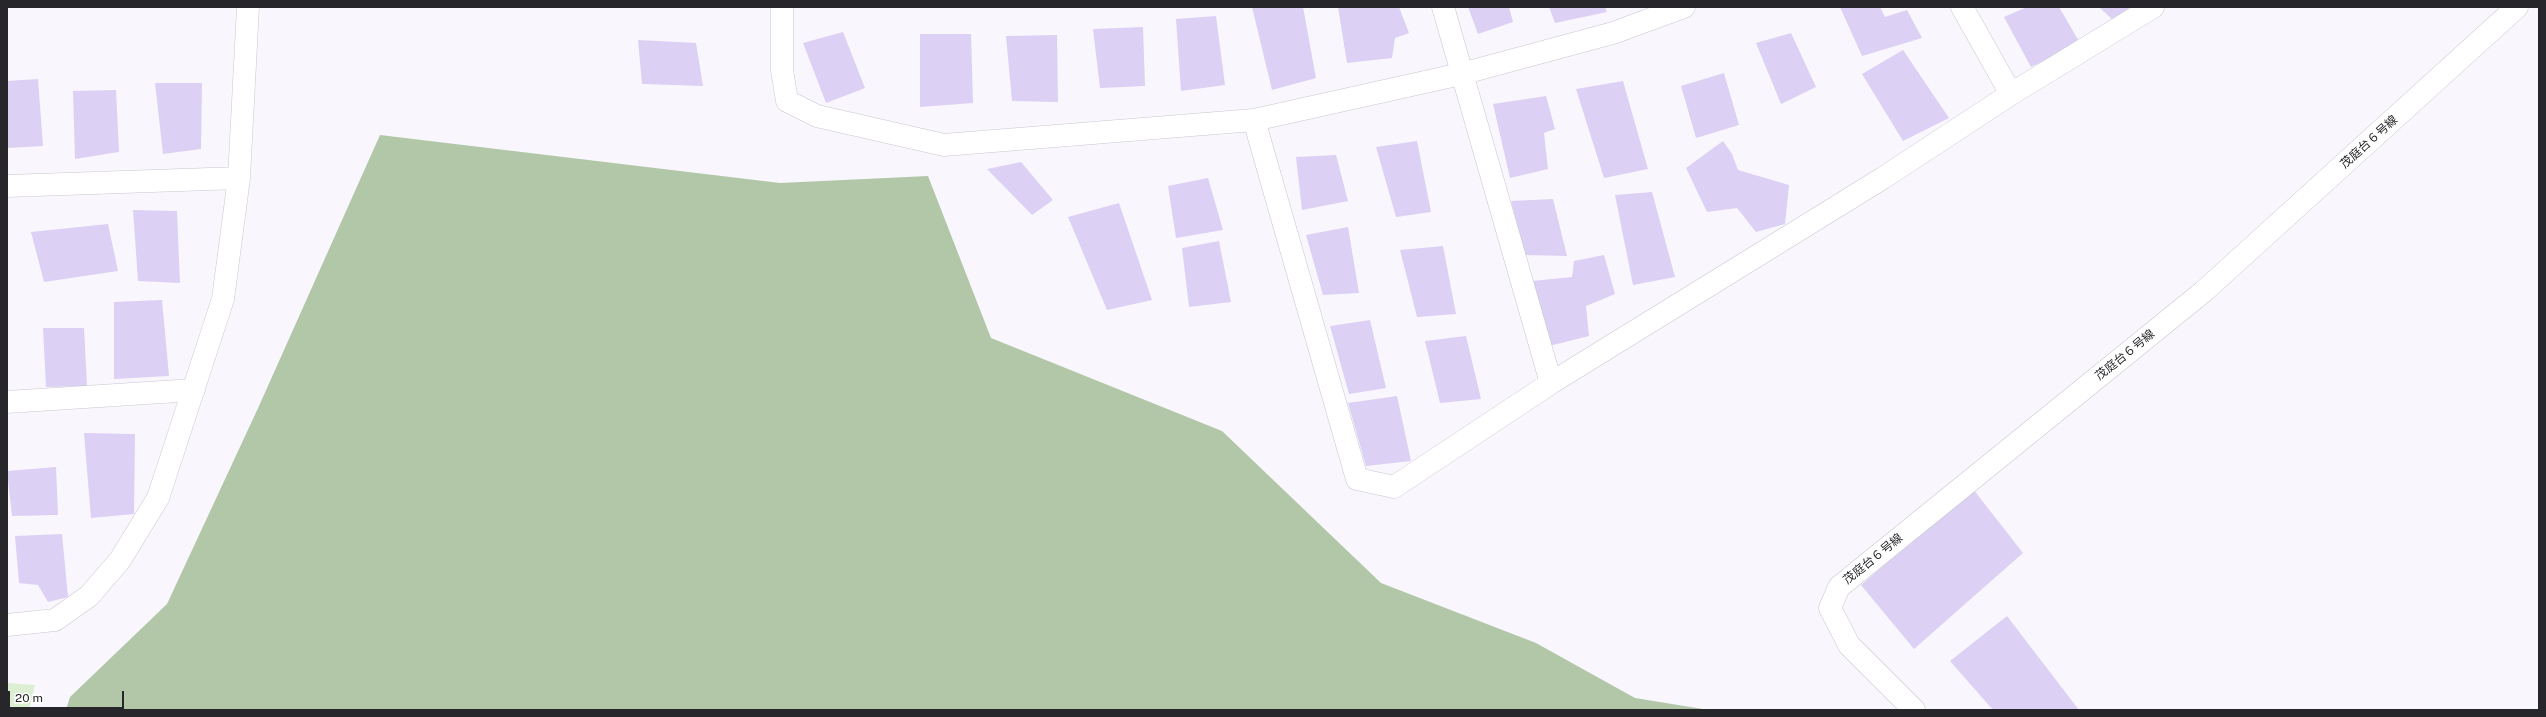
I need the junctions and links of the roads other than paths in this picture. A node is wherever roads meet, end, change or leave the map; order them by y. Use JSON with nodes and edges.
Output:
{"nodes":[{"id":1,"x":248,"y":7,"type":"edge"},
{"id":2,"x":782,"y":7,"type":"edge"},
{"id":3,"x":1443,"y":7,"type":"edge"},
{"id":4,"x":1684,"y":7,"type":"edge"},
{"id":5,"x":1962,"y":7,"type":"edge"},
{"id":6,"x":2153,"y":7,"type":"edge"},
{"id":7,"x":2517,"y":7,"type":"edge"},
{"id":8,"x":1461,"y":74,"type":"junction"},
{"id":9,"x":2011,"y":94,"type":"junction"},
{"id":10,"x":1254,"y":120,"type":"junction"},
{"id":11,"x":239,"y":178,"type":"junction"},
{"id":12,"x":7,"y":186,"type":"edge"},
{"id":13,"x":1551,"y":383,"type":"junction"},
{"id":14,"x":194,"y":390,"type":"junction"},
{"id":15,"x":7,"y":402,"type":"edge"},
{"id":16,"x":7,"y":626,"type":"edge"},
{"id":17,"x":1914,"y":710,"type":"edge"}],
"edges":[{"from":1,"to":11,"type":"street"},
{"from":2,"to":10,"type":"street"},
{"from":3,"to":8,"type":"street"},
{"from":4,"to":8,"type":"street"},
{"from":5,"to":9,"type":"street"},
{"from":6,"to":9,"type":"street"},
{"from":7,"to":17,"type":"street","name":"茂庭台６号線"},
{"from":8,"to":10,"type":"street"},
{"from":8,"to":13,"type":"street"},
{"from":9,"to":13,"type":"street"},
{"from":10,"to":13,"type":"street"},
{"from":11,"to":12,"type":"street"},
{"from":11,"to":14,"type":"street"},
{"from":14,"to":15,"type":"street"},
{"from":14,"to":16,"type":"street"}]}
